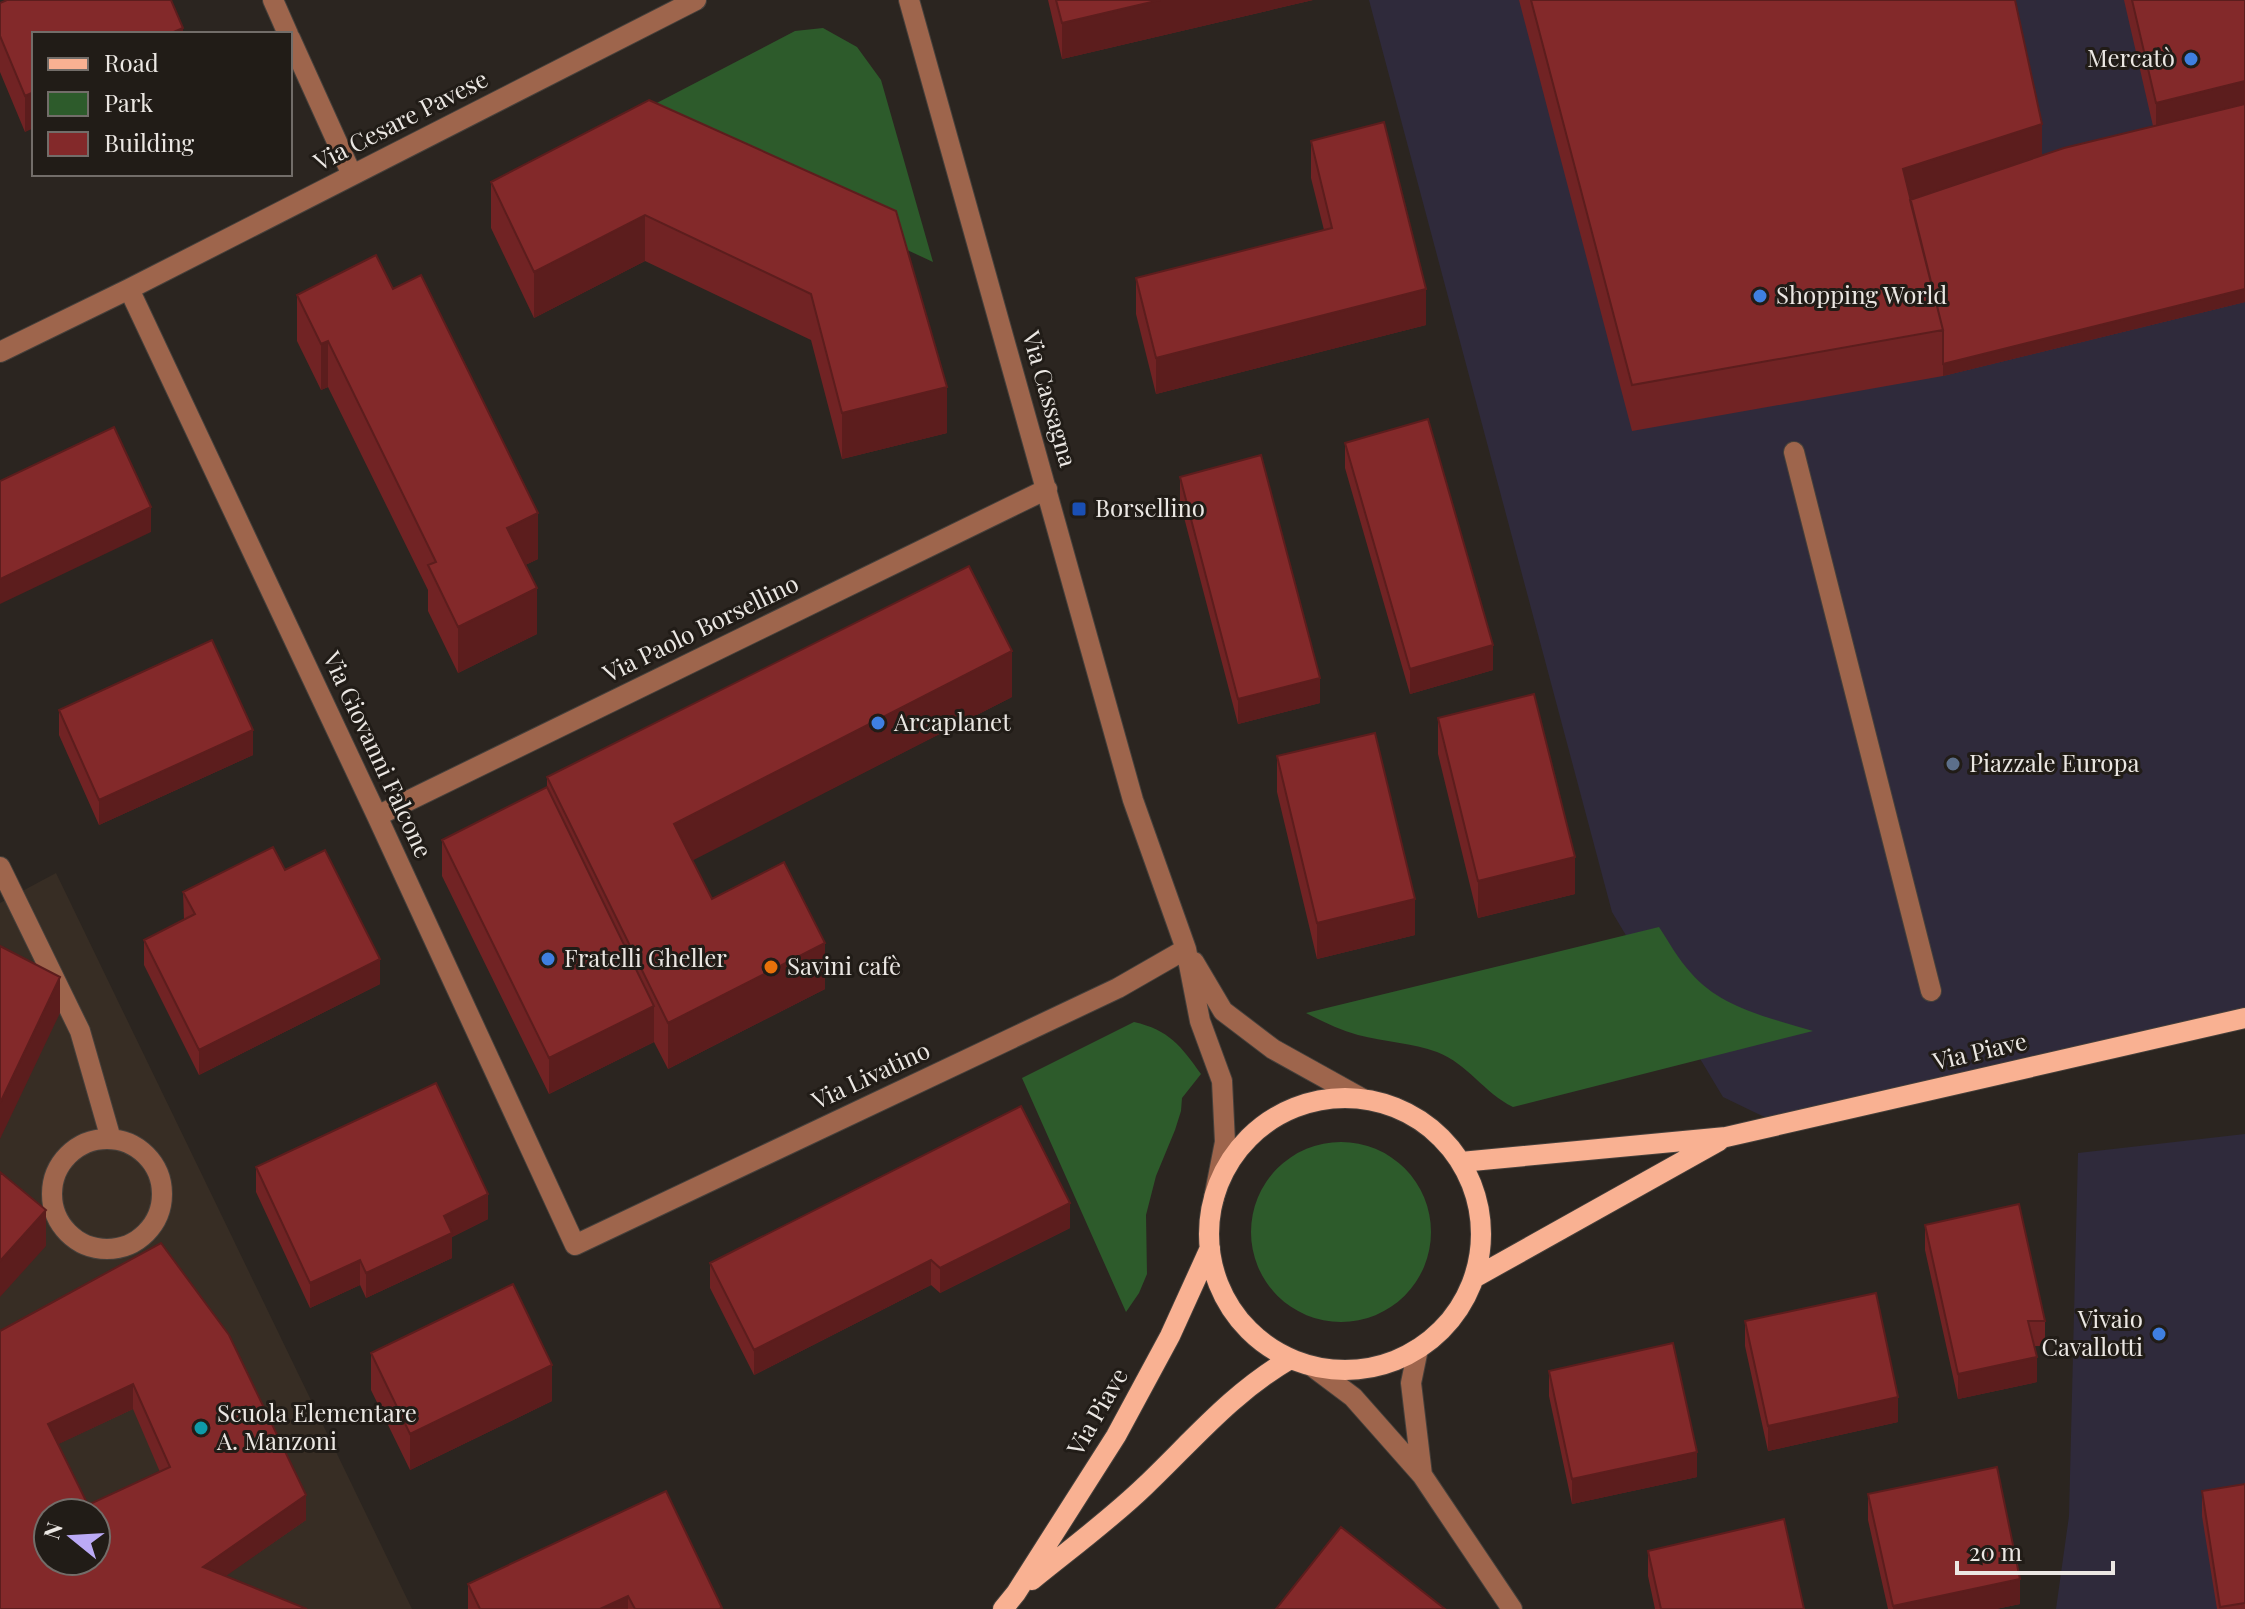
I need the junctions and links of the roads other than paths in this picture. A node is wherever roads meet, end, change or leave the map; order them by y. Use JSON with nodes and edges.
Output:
{"nodes":[{"id":1,"x":273,"y":0,"type":"edge"},
{"id":2,"x":696,"y":0,"type":"edge"},
{"id":3,"x":909,"y":0,"type":"edge"},
{"id":4,"x":287,"y":32,"type":"edge"},
{"id":5,"x":292,"y":43,"type":"edge"},
{"id":6,"x":352,"y":175,"type":"junction"},
{"id":7,"x":129,"y":289,"type":"junction"},
{"id":8,"x":0,"y":352,"type":"edge"},
{"id":9,"x":1794,"y":452,"type":"dead end"},
{"id":10,"x":1047,"y":489,"type":"junction"},
{"id":11,"x":377,"y":816,"type":"junction"},
{"id":12,"x":0,"y":867,"type":"edge"},
{"id":13,"x":1186,"y":949,"type":"junction"},
{"id":14,"x":1931,"y":991,"type":"dead end"},
{"id":15,"x":2245,"y":1018,"type":"edge"},
{"id":16,"x":1363,"y":1099,"type":"junction"},
{"id":17,"x":1726,"y":1137,"type":"junction"},
{"id":18,"x":111,"y":1139,"type":"junction"},
{"id":19,"x":1461,"y":1162,"type":"junction"},
{"id":20,"x":1214,"y":1198,"type":"junction"},
{"id":21,"x":575,"y":1245,"type":"joint"},
{"id":22,"x":1210,"y":1248,"type":"junction"},
{"id":23,"x":1474,"y":1278,"type":"junction"},
{"id":24,"x":1418,"y":1349,"type":"junction"},
{"id":25,"x":1290,"y":1359,"type":"junction"},
{"id":26,"x":1313,"y":1367,"type":"junction"},
{"id":27,"x":1422,"y":1475,"type":"junction"},
{"id":28,"x":1016,"y":1593,"type":"junction"},
{"id":29,"x":1003,"y":1609,"type":"edge"},
{"id":30,"x":1512,"y":1609,"type":"edge"}],
"edges":[{"from":1,"to":4,"type":"street"},
{"from":2,"to":6,"type":"street","name":"Via Cesare Pavese"},
{"from":3,"to":10,"type":"street","name":"Via Cassagna"},
{"from":5,"to":6,"type":"street"},
{"from":6,"to":7,"type":"street","name":"Via Cesare Pavese"},
{"from":7,"to":8,"type":"street","name":"Via Cesare Pavese"},
{"from":7,"to":11,"type":"street","name":"Via Giovanni Falcone"},
{"from":9,"to":14,"type":"street"},
{"from":10,"to":11,"type":"street","name":"Via Paolo Borsellino"},
{"from":10,"to":13,"type":"street","name":"Via Cassagna"},
{"from":11,"to":21,"type":"street","name":"Via Giovanni Falcone"},
{"from":12,"to":18,"type":"street"},
{"from":13,"to":16,"type":"street","name":"Via Cassagna"},
{"from":13,"to":20,"type":"street","name":"Via Cassagna"},
{"from":13,"to":21,"type":"street","name":"Via Livatino"},
{"from":15,"to":17,"type":"main road","name":"Via Piave"},
{"from":16,"to":19,"type":"main road"},
{"from":16,"to":20,"type":"main road"},
{"from":17,"to":19,"type":"main road","name":"Via Piave"},
{"from":17,"to":23,"type":"main road","name":"Via Piave"},
{"from":18,"to":18,"type":"street"},
{"from":19,"to":23,"type":"main road"},
{"from":20,"to":22,"type":"main road"},
{"from":22,"to":25,"type":"main road"},
{"from":22,"to":28,"type":"main road","name":"Via Piave"},
{"from":23,"to":24,"type":"main road"},
{"from":24,"to":26,"type":"main road"},
{"from":24,"to":27,"type":"street"},
{"from":25,"to":26,"type":"main road"},
{"from":25,"to":28,"type":"main road","name":"Via Piave"},
{"from":26,"to":27,"type":"street"},
{"from":27,"to":30,"type":"street"},
{"from":28,"to":29,"type":"main road","name":"Via Piave"}]}
